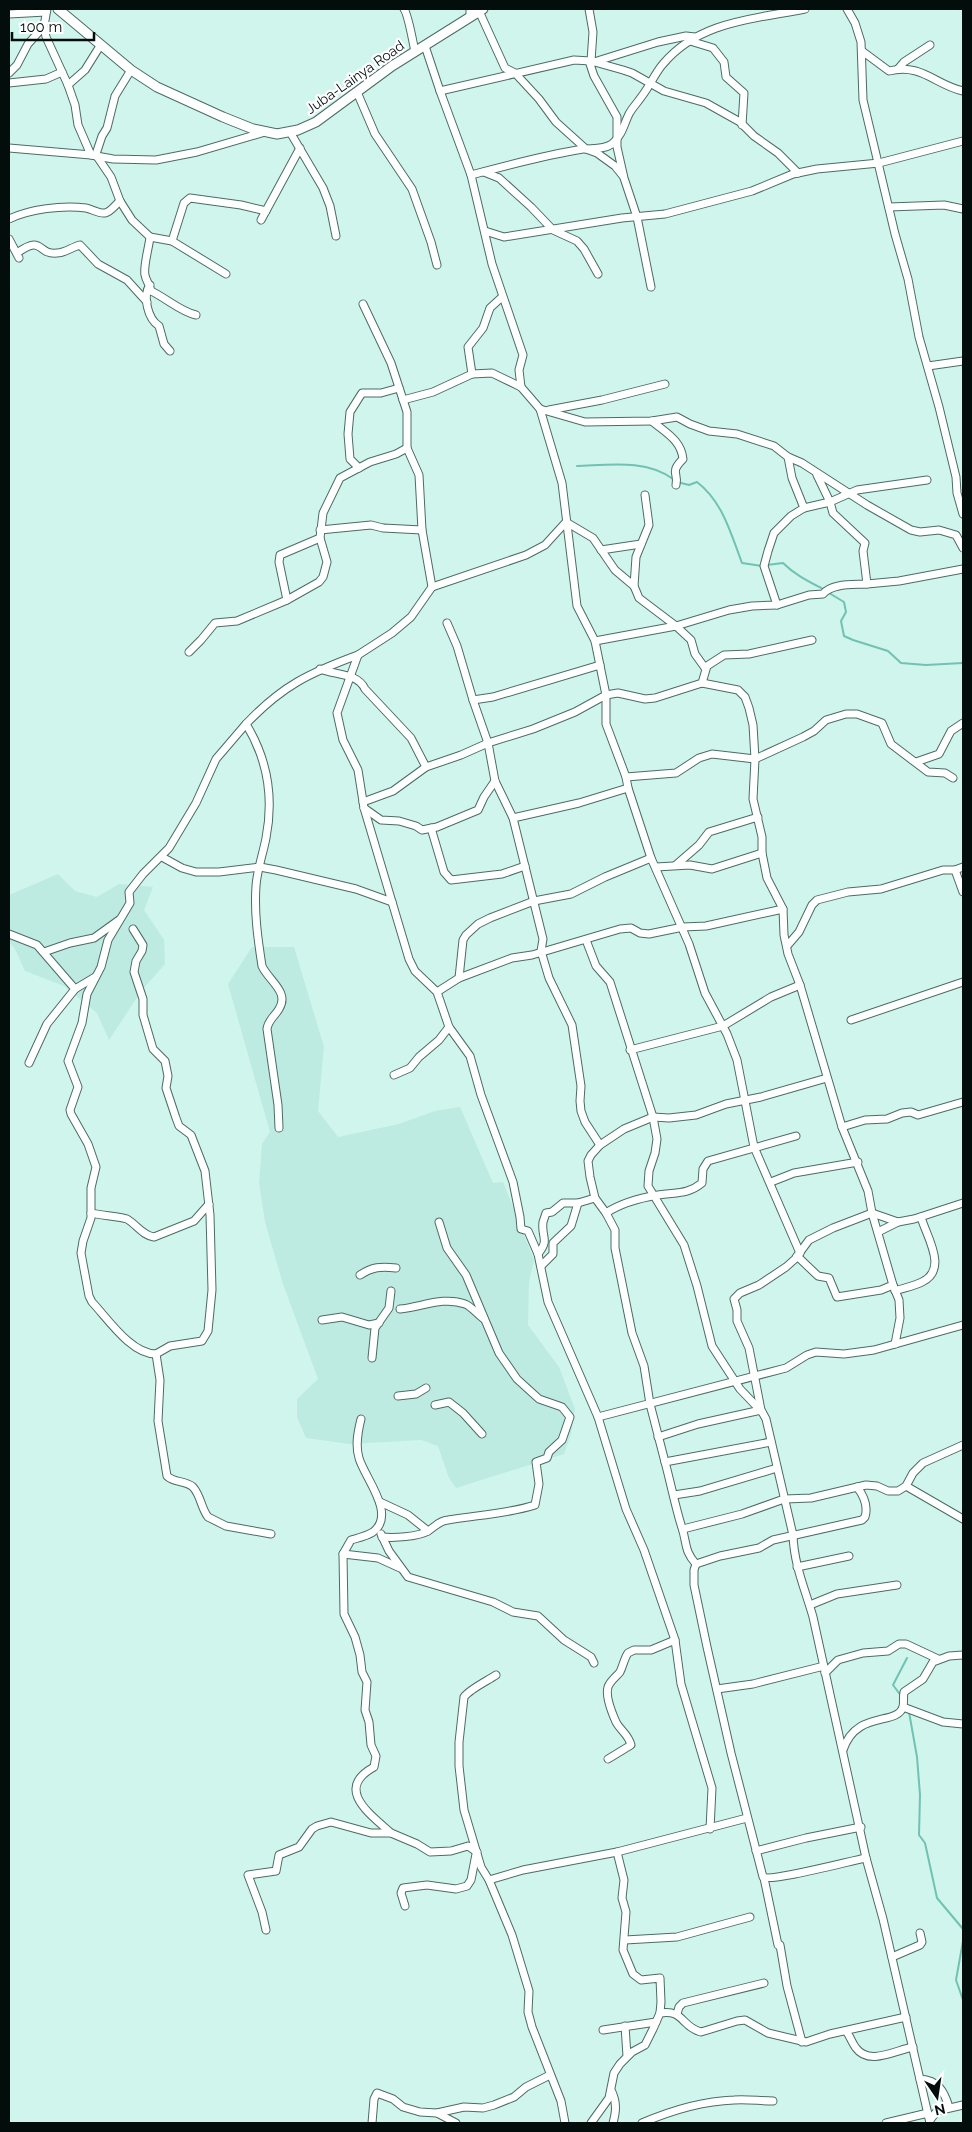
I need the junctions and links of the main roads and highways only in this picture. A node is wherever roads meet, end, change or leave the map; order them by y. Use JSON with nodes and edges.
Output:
{"nodes":[{"id":1,"x":58,"y":9,"type":"edge"},
{"id":2,"x":481,"y":10,"type":"edge"},
{"id":3,"x":470,"y":12,"type":"edge"}],
"edges":[{"from":1,"to":3,"type":"main road","name":"Juba-Lainya Road"},
{"from":2,"to":3,"type":"main road","name":"Juba-Lainya Road"}]}
